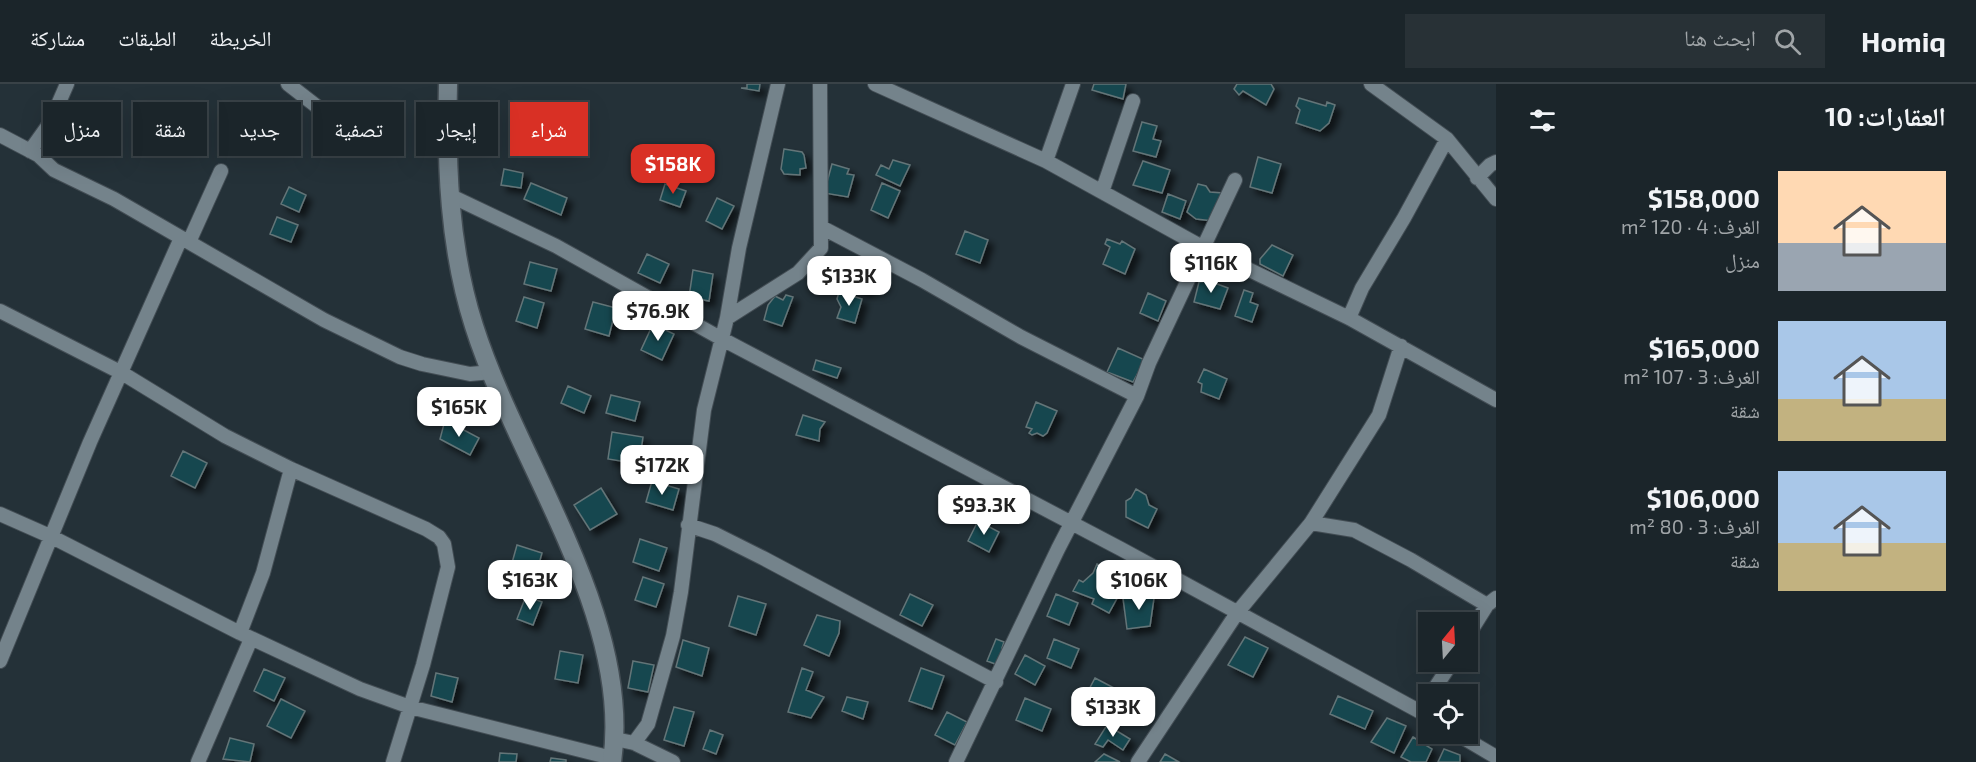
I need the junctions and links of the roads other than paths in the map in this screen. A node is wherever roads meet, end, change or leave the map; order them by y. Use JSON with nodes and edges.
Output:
{"nodes":[{"id":1,"x":67,"y":84,"type":"edge"},
{"id":2,"x":288,"y":84,"type":"edge"},
{"id":3,"x":448,"y":84,"type":"edge"},
{"id":4,"x":778,"y":84,"type":"edge"},
{"id":5,"x":820,"y":84,"type":"edge"},
{"id":6,"x":874,"y":84,"type":"edge"},
{"id":7,"x":1073,"y":84,"type":"edge"},
{"id":8,"x":1371,"y":84,"type":"edge"},
{"id":9,"x":1133,"y":101,"type":"dead end"},
{"id":10,"x":313,"y":103,"type":"edge"},
{"id":11,"x":0,"y":135,"type":"edge"},
{"id":12,"x":1447,"y":139,"type":"junction"},
{"id":13,"x":30,"y":151,"type":"junction"},
{"id":14,"x":1046,"y":161,"type":"junction"},
{"id":15,"x":1496,"y":162,"type":"edge"},
{"id":16,"x":221,"y":171,"type":"dead end"},
{"id":17,"x":1478,"y":178,"type":"junction"},
{"id":18,"x":1235,"y":180,"type":"dead end"},
{"id":19,"x":1102,"y":192,"type":"junction"},
{"id":20,"x":449,"y":195,"type":"junction"},
{"id":21,"x":1496,"y":199,"type":"edge"},
{"id":22,"x":821,"y":227,"type":"junction"},
{"id":23,"x":185,"y":240,"type":"junction"},
{"id":24,"x":1202,"y":247,"type":"junction"},
{"id":25,"x":0,"y":311,"type":"edge"},
{"id":26,"x":728,"y":318,"type":"junction"},
{"id":27,"x":1349,"y":318,"type":"junction"},
{"id":28,"x":722,"y":339,"type":"junction"},
{"id":29,"x":1401,"y":346,"type":"junction"},
{"id":30,"x":492,"y":372,"type":"junction"},
{"id":31,"x":122,"y":373,"type":"junction"},
{"id":32,"x":1137,"y":396,"type":"junction"},
{"id":33,"x":1496,"y":400,"type":"edge"},
{"id":34,"x":291,"y":470,"type":"junction"},
{"id":35,"x":0,"y":514,"type":"edge"},
{"id":36,"x":1071,"y":523,"type":"junction"},
{"id":37,"x":1311,"y":523,"type":"junction"},
{"id":38,"x":688,"y":525,"type":"junction"},
{"id":39,"x":52,"y":537,"type":"junction"},
{"id":40,"x":1492,"y":601,"type":"edge"},
{"id":41,"x":1238,"y":613,"type":"junction"},
{"id":42,"x":1478,"y":621,"type":"edge"},
{"id":43,"x":246,"y":636,"type":"junction"},
{"id":44,"x":0,"y":661,"type":"edge"},
{"id":45,"x":996,"y":682,"type":"junction"},
{"id":46,"x":1418,"y":705,"type":"edge"},
{"id":47,"x":410,"y":707,"type":"junction"},
{"id":48,"x":615,"y":739,"type":"junction"},
{"id":49,"x":634,"y":743,"type":"junction"},
{"id":50,"x":1474,"y":744,"type":"edge"},
{"id":51,"x":1496,"y":757,"type":"edge"},
{"id":52,"x":612,"y":760,"type":"edge"},
{"id":53,"x":198,"y":762,"type":"edge"},
{"id":54,"x":393,"y":762,"type":"edge"},
{"id":55,"x":673,"y":762,"type":"edge"},
{"id":56,"x":956,"y":762,"type":"edge"},
{"id":57,"x":1138,"y":762,"type":"edge"}],
"edges":[{"from":1,"to":13,"type":"street"},
{"from":2,"to":10,"type":"street"},
{"from":3,"to":20,"type":"main road"},
{"from":4,"to":26,"type":"street"},
{"from":5,"to":22,"type":"street"},
{"from":6,"to":14,"type":"street"},
{"from":7,"to":14,"type":"street"},
{"from":8,"to":12,"type":"street"},
{"from":9,"to":19,"type":"street"},
{"from":11,"to":13,"type":"street"},
{"from":12,"to":17,"type":"street"},
{"from":12,"to":27,"type":"street"},
{"from":13,"to":23,"type":"street"},
{"from":14,"to":19,"type":"street"},
{"from":15,"to":17,"type":"street"},
{"from":16,"to":23,"type":"street"},
{"from":17,"to":21,"type":"street"},
{"from":18,"to":24,"type":"street"},
{"from":19,"to":24,"type":"street"},
{"from":20,"to":28,"type":"street"},
{"from":20,"to":30,"type":"main road"},
{"from":22,"to":26,"type":"street"},
{"from":22,"to":32,"type":"street"},
{"from":23,"to":30,"type":"street"},
{"from":23,"to":31,"type":"street"},
{"from":24,"to":27,"type":"street"},
{"from":24,"to":32,"type":"street"},
{"from":25,"to":31,"type":"street"},
{"from":26,"to":28,"type":"street"},
{"from":27,"to":29,"type":"street"},
{"from":28,"to":36,"type":"street"},
{"from":28,"to":38,"type":"street"},
{"from":29,"to":33,"type":"street"},
{"from":29,"to":37,"type":"street"},
{"from":30,"to":48,"type":"main road"},
{"from":31,"to":34,"type":"street"},
{"from":31,"to":39,"type":"street"},
{"from":32,"to":36,"type":"street"},
{"from":34,"to":43,"type":"street"},
{"from":34,"to":47,"type":"street"},
{"from":35,"to":39,"type":"street"},
{"from":36,"to":41,"type":"street"},
{"from":36,"to":45,"type":"street"},
{"from":37,"to":40,"type":"street"},
{"from":37,"to":41,"type":"street"},
{"from":38,"to":45,"type":"street"},
{"from":38,"to":49,"type":"street"},
{"from":39,"to":43,"type":"street"},
{"from":39,"to":44,"type":"street"},
{"from":40,"to":42,"type":"street"},
{"from":41,"to":46,"type":"street"},
{"from":41,"to":57,"type":"street"},
{"from":43,"to":47,"type":"street"},
{"from":43,"to":53,"type":"street"},
{"from":45,"to":56,"type":"street"},
{"from":47,"to":52,"type":"street"},
{"from":47,"to":54,"type":"street"},
{"from":48,"to":49,"type":"street"},
{"from":48,"to":52,"type":"main road"},
{"from":49,"to":55,"type":"street"},
{"from":50,"to":51,"type":"street"}]}
